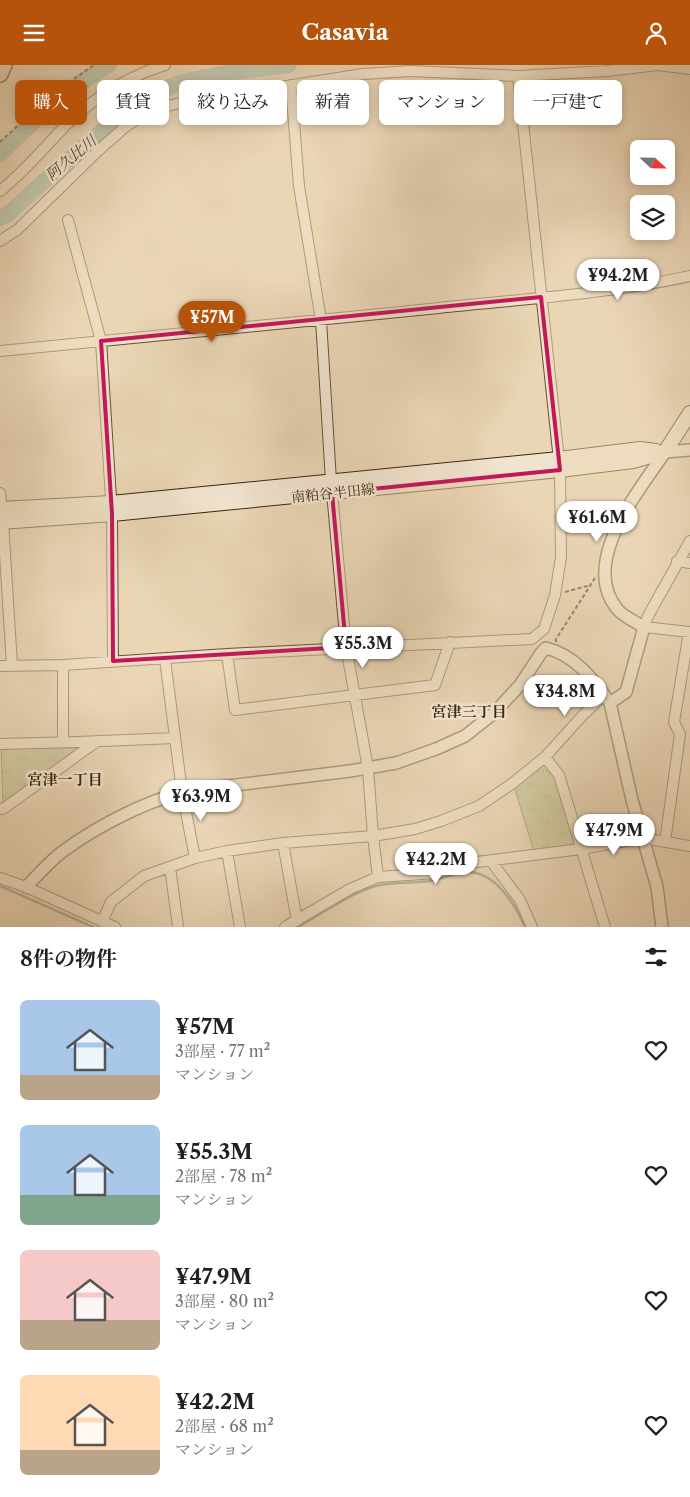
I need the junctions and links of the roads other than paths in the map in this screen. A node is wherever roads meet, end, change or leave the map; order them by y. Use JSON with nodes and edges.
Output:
{"nodes":[{"id":1,"x":4,"y":65,"type":"edge"},
{"id":2,"x":165,"y":65,"type":"edge"},
{"id":3,"x":690,"y":69,"type":"edge"},
{"id":4,"x":0,"y":74,"type":"edge"},
{"id":5,"x":518,"y":75,"type":"junction"},
{"id":6,"x":291,"y":85,"type":"junction"},
{"id":7,"x":0,"y":191,"type":"edge"},
{"id":8,"x":68,"y":220,"type":"dead end"},
{"id":9,"x":0,"y":241,"type":"edge"},
{"id":10,"x":690,"y":276,"type":"edge"},
{"id":11,"x":541,"y":297,"type":"junction"},
{"id":12,"x":321,"y":320,"type":"junction"},
{"id":13,"x":101,"y":341,"type":"junction"},
{"id":14,"x":0,"y":351,"type":"edge"},
{"id":15,"x":690,"y":413,"type":"edge"},
{"id":16,"x":690,"y":450,"type":"edge"},
{"id":17,"x":665,"y":452,"type":"junction"},
{"id":18,"x":559,"y":464,"type":"junction"},
{"id":19,"x":332,"y":487,"type":"junction"},
{"id":20,"x":0,"y":493,"type":"edge"},
{"id":21,"x":111,"y":509,"type":"junction"},
{"id":22,"x":1,"y":516,"type":"edge"},
{"id":23,"x":690,"y":541,"type":"edge"},
{"id":24,"x":677,"y":561,"type":"junction"},
{"id":25,"x":690,"y":563,"type":"edge"},
{"id":26,"x":644,"y":627,"type":"junction"},
{"id":27,"x":689,"y":632,"type":"edge"},
{"id":28,"x":450,"y":642,"type":"junction"},
{"id":29,"x":346,"y":647,"type":"junction"},
{"id":30,"x":227,"y":654,"type":"junction"},
{"id":31,"x":165,"y":659,"type":"junction"},
{"id":32,"x":113,"y":661,"type":"junction"},
{"id":33,"x":12,"y":665,"type":"junction"},
{"id":34,"x":63,"y":665,"type":"junction"},
{"id":35,"x":0,"y":666,"type":"edge"},
{"id":36,"x":355,"y":695,"type":"junction"},
{"id":37,"x":607,"y":699,"type":"junction"},
{"id":38,"x":175,"y":738,"type":"junction"},
{"id":39,"x":63,"y":741,"type":"junction"},
{"id":40,"x":97,"y":742,"type":"junction"},
{"id":41,"x":0,"y":744,"type":"edge"},
{"id":42,"x":545,"y":757,"type":"junction"},
{"id":43,"x":368,"y":767,"type":"junction"},
{"id":44,"x":182,"y":792,"type":"junction"},
{"id":45,"x":0,"y":809,"type":"edge"},
{"id":46,"x":373,"y":836,"type":"junction"},
{"id":47,"x":643,"y":838,"type":"junction"},
{"id":48,"x":665,"y":842,"type":"junction"},
{"id":49,"x":283,"y":843,"type":"junction"},
{"id":50,"x":690,"y":846,"type":"edge"},
{"id":51,"x":581,"y":849,"type":"junction"},
{"id":52,"x":227,"y":851,"type":"junction"},
{"id":53,"x":195,"y":858,"type":"junction"},
{"id":54,"x":491,"y":861,"type":"junction"},
{"id":55,"x":170,"y":867,"type":"junction"},
{"id":56,"x":378,"y":877,"type":"junction"},
{"id":57,"x":0,"y":878,"type":"edge"},
{"id":58,"x":26,"y":887,"type":"junction"},
{"id":59,"x":297,"y":921,"type":"junction"},
{"id":60,"x":102,"y":922,"type":"junction"},
{"id":61,"x":115,"y":927,"type":"edge"},
{"id":62,"x":178,"y":927,"type":"edge"},
{"id":63,"x":240,"y":927,"type":"edge"},
{"id":64,"x":285,"y":927,"type":"edge"},
{"id":65,"x":532,"y":927,"type":"edge"},
{"id":66,"x":605,"y":927,"type":"edge"},
{"id":67,"x":662,"y":927,"type":"edge"}],
"edges":[{"from":1,"to":4,"type":"main road"},
{"from":2,"to":7,"type":"street"},
{"from":3,"to":5,"type":"street"},
{"from":5,"to":6,"type":"street"},
{"from":5,"to":11,"type":"street"},
{"from":6,"to":9,"type":"street"},
{"from":6,"to":12,"type":"street"},
{"from":8,"to":13,"type":"street"},
{"from":10,"to":11,"type":"street"},
{"from":11,"to":12,"type":"street"},
{"from":11,"to":18,"type":"street"},
{"from":12,"to":13,"type":"street"},
{"from":12,"to":19,"type":"street"},
{"from":13,"to":14,"type":"street"},
{"from":13,"to":21,"type":"street"},
{"from":15,"to":17,"type":"main road"},
{"from":16,"to":17,"type":"street"},
{"from":17,"to":18,"type":"main road","name":"南粕谷半田線"},
{"from":17,"to":26,"type":"street"},
{"from":18,"to":19,"type":"main road","name":"南粕谷半田線"},
{"from":18,"to":28,"type":"street"},
{"from":19,"to":21,"type":"main road","name":"南粕谷半田線"},
{"from":19,"to":29,"type":"street"},
{"from":20,"to":22,"type":"street"},
{"from":21,"to":22,"type":"main road","name":"南粕谷半田線"},
{"from":21,"to":32,"type":"street"},
{"from":22,"to":33,"type":"street"},
{"from":23,"to":24,"type":"street"},
{"from":24,"to":25,"type":"street"},
{"from":24,"to":26,"type":"street"},
{"from":26,"to":27,"type":"street"},
{"from":26,"to":37,"type":"street"},
{"from":27,"to":48,"type":"street"},
{"from":28,"to":29,"type":"street"},
{"from":28,"to":36,"type":"street"},
{"from":29,"to":30,"type":"street"},
{"from":29,"to":36,"type":"street"},
{"from":30,"to":31,"type":"street"},
{"from":30,"to":36,"type":"street"},
{"from":31,"to":32,"type":"street"},
{"from":31,"to":38,"type":"street"},
{"from":32,"to":34,"type":"street"},
{"from":33,"to":34,"type":"street"},
{"from":33,"to":35,"type":"street"},
{"from":34,"to":39,"type":"street"},
{"from":36,"to":43,"type":"street"},
{"from":37,"to":42,"type":"street"},
{"from":37,"to":43,"type":"street"},
{"from":37,"to":47,"type":"street"},
{"from":38,"to":40,"type":"street"},
{"from":38,"to":44,"type":"street"},
{"from":39,"to":40,"type":"street"},
{"from":39,"to":41,"type":"street"},
{"from":40,"to":45,"type":"street"},
{"from":42,"to":46,"type":"street"},
{"from":42,"to":51,"type":"street"},
{"from":43,"to":44,"type":"street"},
{"from":43,"to":46,"type":"street"},
{"from":44,"to":53,"type":"street"},
{"from":44,"to":58,"type":"street"},
{"from":46,"to":49,"type":"street"},
{"from":46,"to":56,"type":"street"},
{"from":47,"to":48,"type":"street"},
{"from":47,"to":51,"type":"street"},
{"from":47,"to":67,"type":"street"},
{"from":48,"to":50,"type":"street"},
{"from":49,"to":52,"type":"street"},
{"from":49,"to":59,"type":"street"},
{"from":51,"to":54,"type":"street"},
{"from":51,"to":66,"type":"street"},
{"from":52,"to":53,"type":"street"},
{"from":52,"to":63,"type":"street"},
{"from":53,"to":55,"type":"street"},
{"from":54,"to":56,"type":"street"},
{"from":54,"to":65,"type":"street"},
{"from":55,"to":60,"type":"street"},
{"from":55,"to":62,"type":"street"},
{"from":56,"to":59,"type":"street"},
{"from":57,"to":58,"type":"street"},
{"from":58,"to":60,"type":"street"},
{"from":59,"to":64,"type":"street"},
{"from":60,"to":61,"type":"street"}]}
